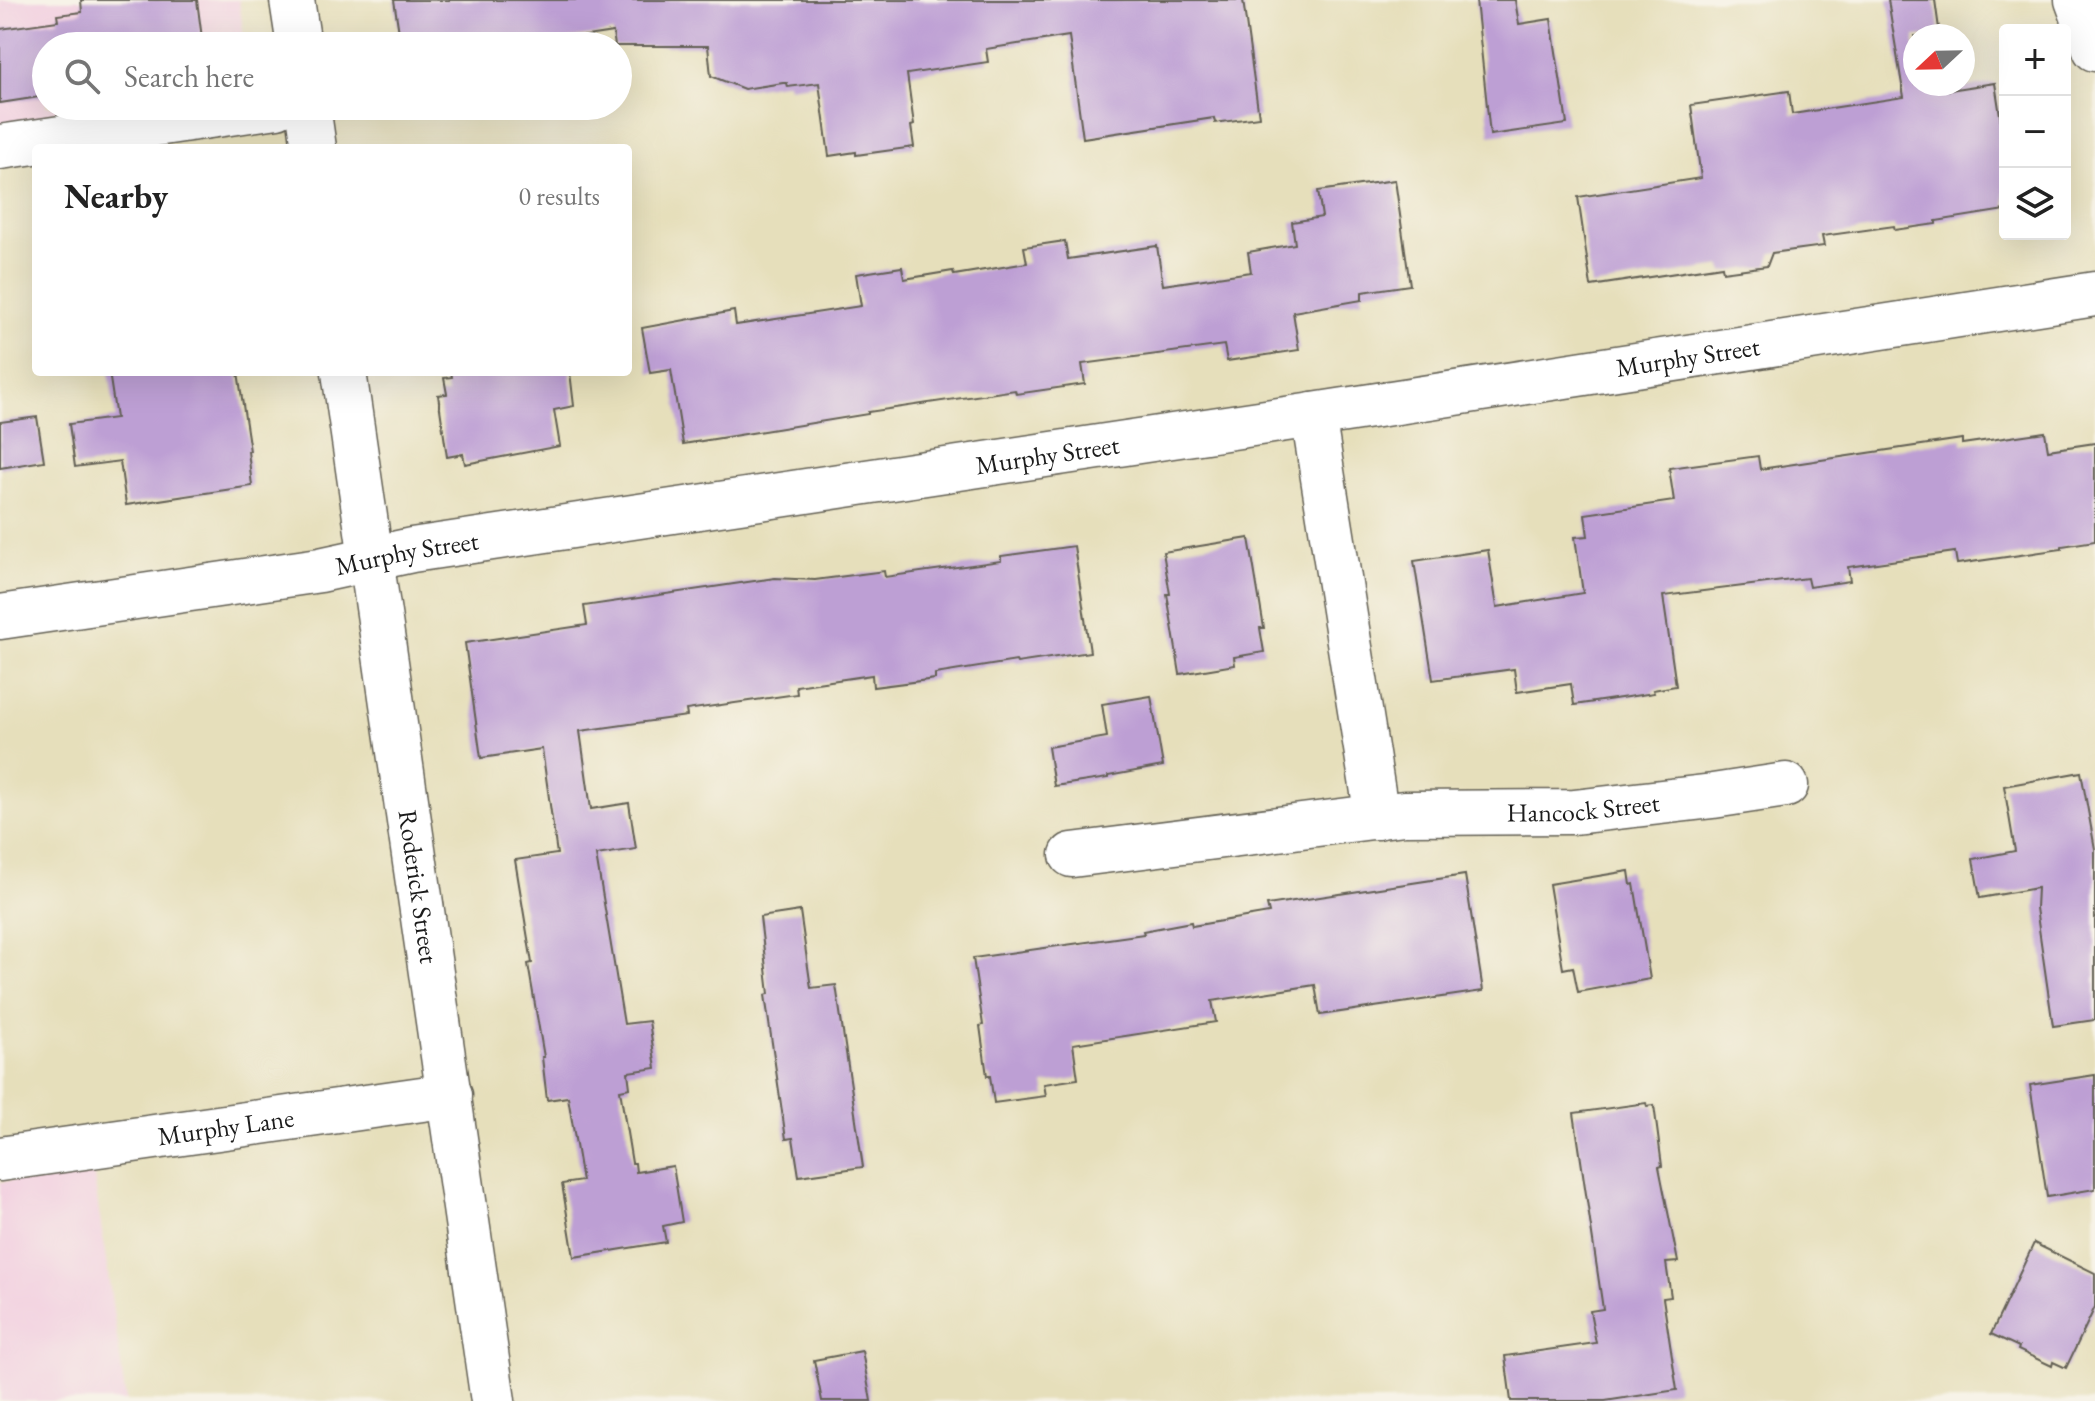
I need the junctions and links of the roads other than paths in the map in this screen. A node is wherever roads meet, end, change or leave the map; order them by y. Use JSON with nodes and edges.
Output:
{"nodes":[{"id":1,"x":292,"y":0,"type":"edge"},
{"id":2,"x":2077,"y":0,"type":"edge"},
{"id":3,"x":297,"y":32,"type":"edge"},
{"id":4,"x":2095,"y":49,"type":"edge"},
{"id":5,"x":182,"y":120,"type":"edge"},
{"id":6,"x":310,"y":120,"type":"edge"},
{"id":7,"x":313,"y":144,"type":"edge"},
{"id":8,"x":0,"y":147,"type":"edge"},
{"id":9,"x":2095,"y":294,"type":"edge"},
{"id":10,"x":345,"y":376,"type":"edge"},
{"id":11,"x":1313,"y":415,"type":"junction"},
{"id":12,"x":371,"y":559,"type":"junction"},
{"id":13,"x":0,"y":617,"type":"edge"},
{"id":14,"x":1786,"y":785,"type":"dead end"},
{"id":15,"x":1377,"y":817,"type":"junction"},
{"id":16,"x":1072,"y":855,"type":"dead end"},
{"id":17,"x":450,"y":1095,"type":"junction"},
{"id":18,"x":0,"y":1159,"type":"edge"},
{"id":19,"x":493,"y":1401,"type":"edge"}],
"edges":[{"from":1,"to":3,"type":"street"},
{"from":2,"to":4,"type":"street"},
{"from":5,"to":8,"type":"street"},
{"from":6,"to":7,"type":"street"},
{"from":9,"to":11,"type":"street","name":"Murphy Street"},
{"from":10,"to":12,"type":"street","name":"Roderick Street"},
{"from":11,"to":12,"type":"street","name":"Murphy Street"},
{"from":11,"to":15,"type":"street"},
{"from":12,"to":13,"type":"street","name":"Murphy Street"},
{"from":12,"to":17,"type":"street","name":"Roderick Street"},
{"from":14,"to":15,"type":"street","name":"Hancock Street"},
{"from":15,"to":16,"type":"street","name":"Hancock Street"},
{"from":17,"to":18,"type":"street","name":"Murphy Lane"},
{"from":17,"to":19,"type":"street","name":"Roderick Street"}]}
